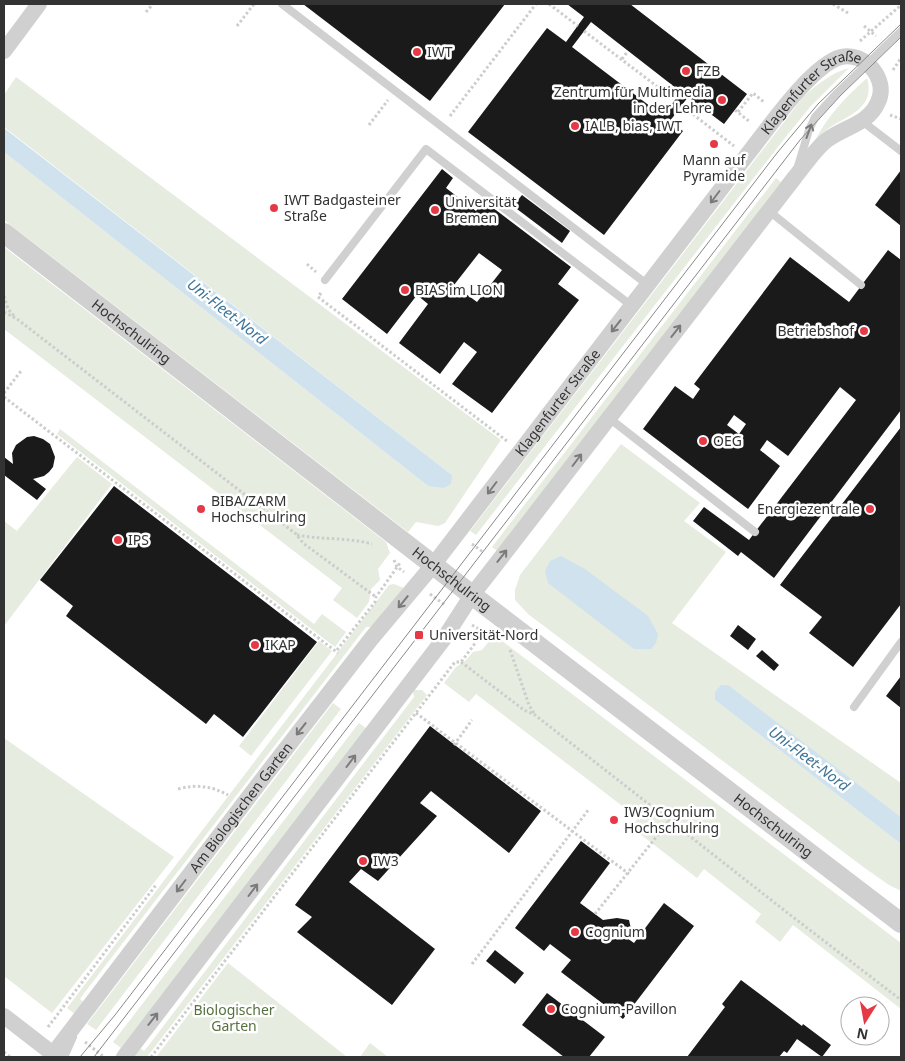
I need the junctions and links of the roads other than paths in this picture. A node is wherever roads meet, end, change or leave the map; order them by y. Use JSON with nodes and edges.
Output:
{"nodes":[{"id":1,"x":39,"y":4,"type":"edge"},
{"id":2,"x":282,"y":4,"type":"edge"},
{"id":3,"x":901,"y":31,"type":"edge"},
{"id":4,"x":4,"y":51,"type":"edge"},
{"id":5,"x":867,"y":64,"type":"junction"},
{"id":6,"x":862,"y":121,"type":"junction"},
{"id":7,"x":901,"y":151,"type":"edge"},
{"id":8,"x":795,"y":177,"type":"junction"},
{"id":9,"x":768,"y":211,"type":"junction"},
{"id":10,"x":4,"y":233,"type":"edge"},
{"id":11,"x":325,"y":280,"type":"road end"},
{"id":12,"x":648,"y":285,"type":"junction"},
{"id":13,"x":861,"y":285,"type":"dead end"},
{"id":14,"x":632,"y":306,"type":"junction"},
{"id":15,"x":610,"y":418,"type":"junction"},
{"id":16,"x":755,"y":532,"type":"dead end"},
{"id":17,"x":434,"y":564,"type":"junction"},
{"id":18,"x":472,"y":595,"type":"junction"},
{"id":19,"x":901,"y":642,"type":"edge"},
{"id":20,"x":854,"y":707,"type":"dead end"},
{"id":21,"x":901,"y":923,"type":"edge"},
{"id":22,"x":4,"y":1016,"type":"edge"},
{"id":23,"x":124,"y":1054,"type":"edge"},
{"id":24,"x":58,"y":1056,"type":"edge"}],
"edges":[{"from":1,"to":4,"type":"street"},
{"from":2,"to":12,"type":"lane"},
{"from":3,"to":5,"type":"lane"},
{"from":5,"to":6,"type":"street","name":"Klagenfurter Straße"},
{"from":8,"to":5,"type":"lane","one_way":true},
{"from":5,"to":12,"type":"street","name":"Klagenfurter Straße","one_way":true},
{"from":6,"to":7,"type":"lane"},
{"from":6,"to":8,"type":"street","name":"Klagenfurter Straße"},
{"from":8,"to":9,"type":"street","name":"Klagenfurter Straße"},
{"from":9,"to":13,"type":"lane"},
{"from":15,"to":9,"type":"street","name":"Klagenfurter Straße","one_way":true},
{"from":10,"to":17,"type":"street","name":"Hochschulring"},
{"from":11,"to":14,"type":"lane"},
{"from":12,"to":14,"type":"street","name":"Klagenfurter Straße"},
{"from":14,"to":17,"type":"street","name":"Klagenfurter Straße","one_way":true},
{"from":15,"to":16,"type":"lane"},
{"from":18,"to":15,"type":"street","name":"Klagenfurter Straße","one_way":true},
{"from":17,"to":18,"type":"street","name":"Hochschulring"},
{"from":17,"to":24,"type":"street","name":"Am Biologischen Garten","one_way":true},
{"from":18,"to":21,"type":"street","name":"Hochschulring"},
{"from":23,"to":18,"type":"street","one_way":true},
{"from":19,"to":20,"type":"lane"},
{"from":22,"to":24,"type":"street"}]}
